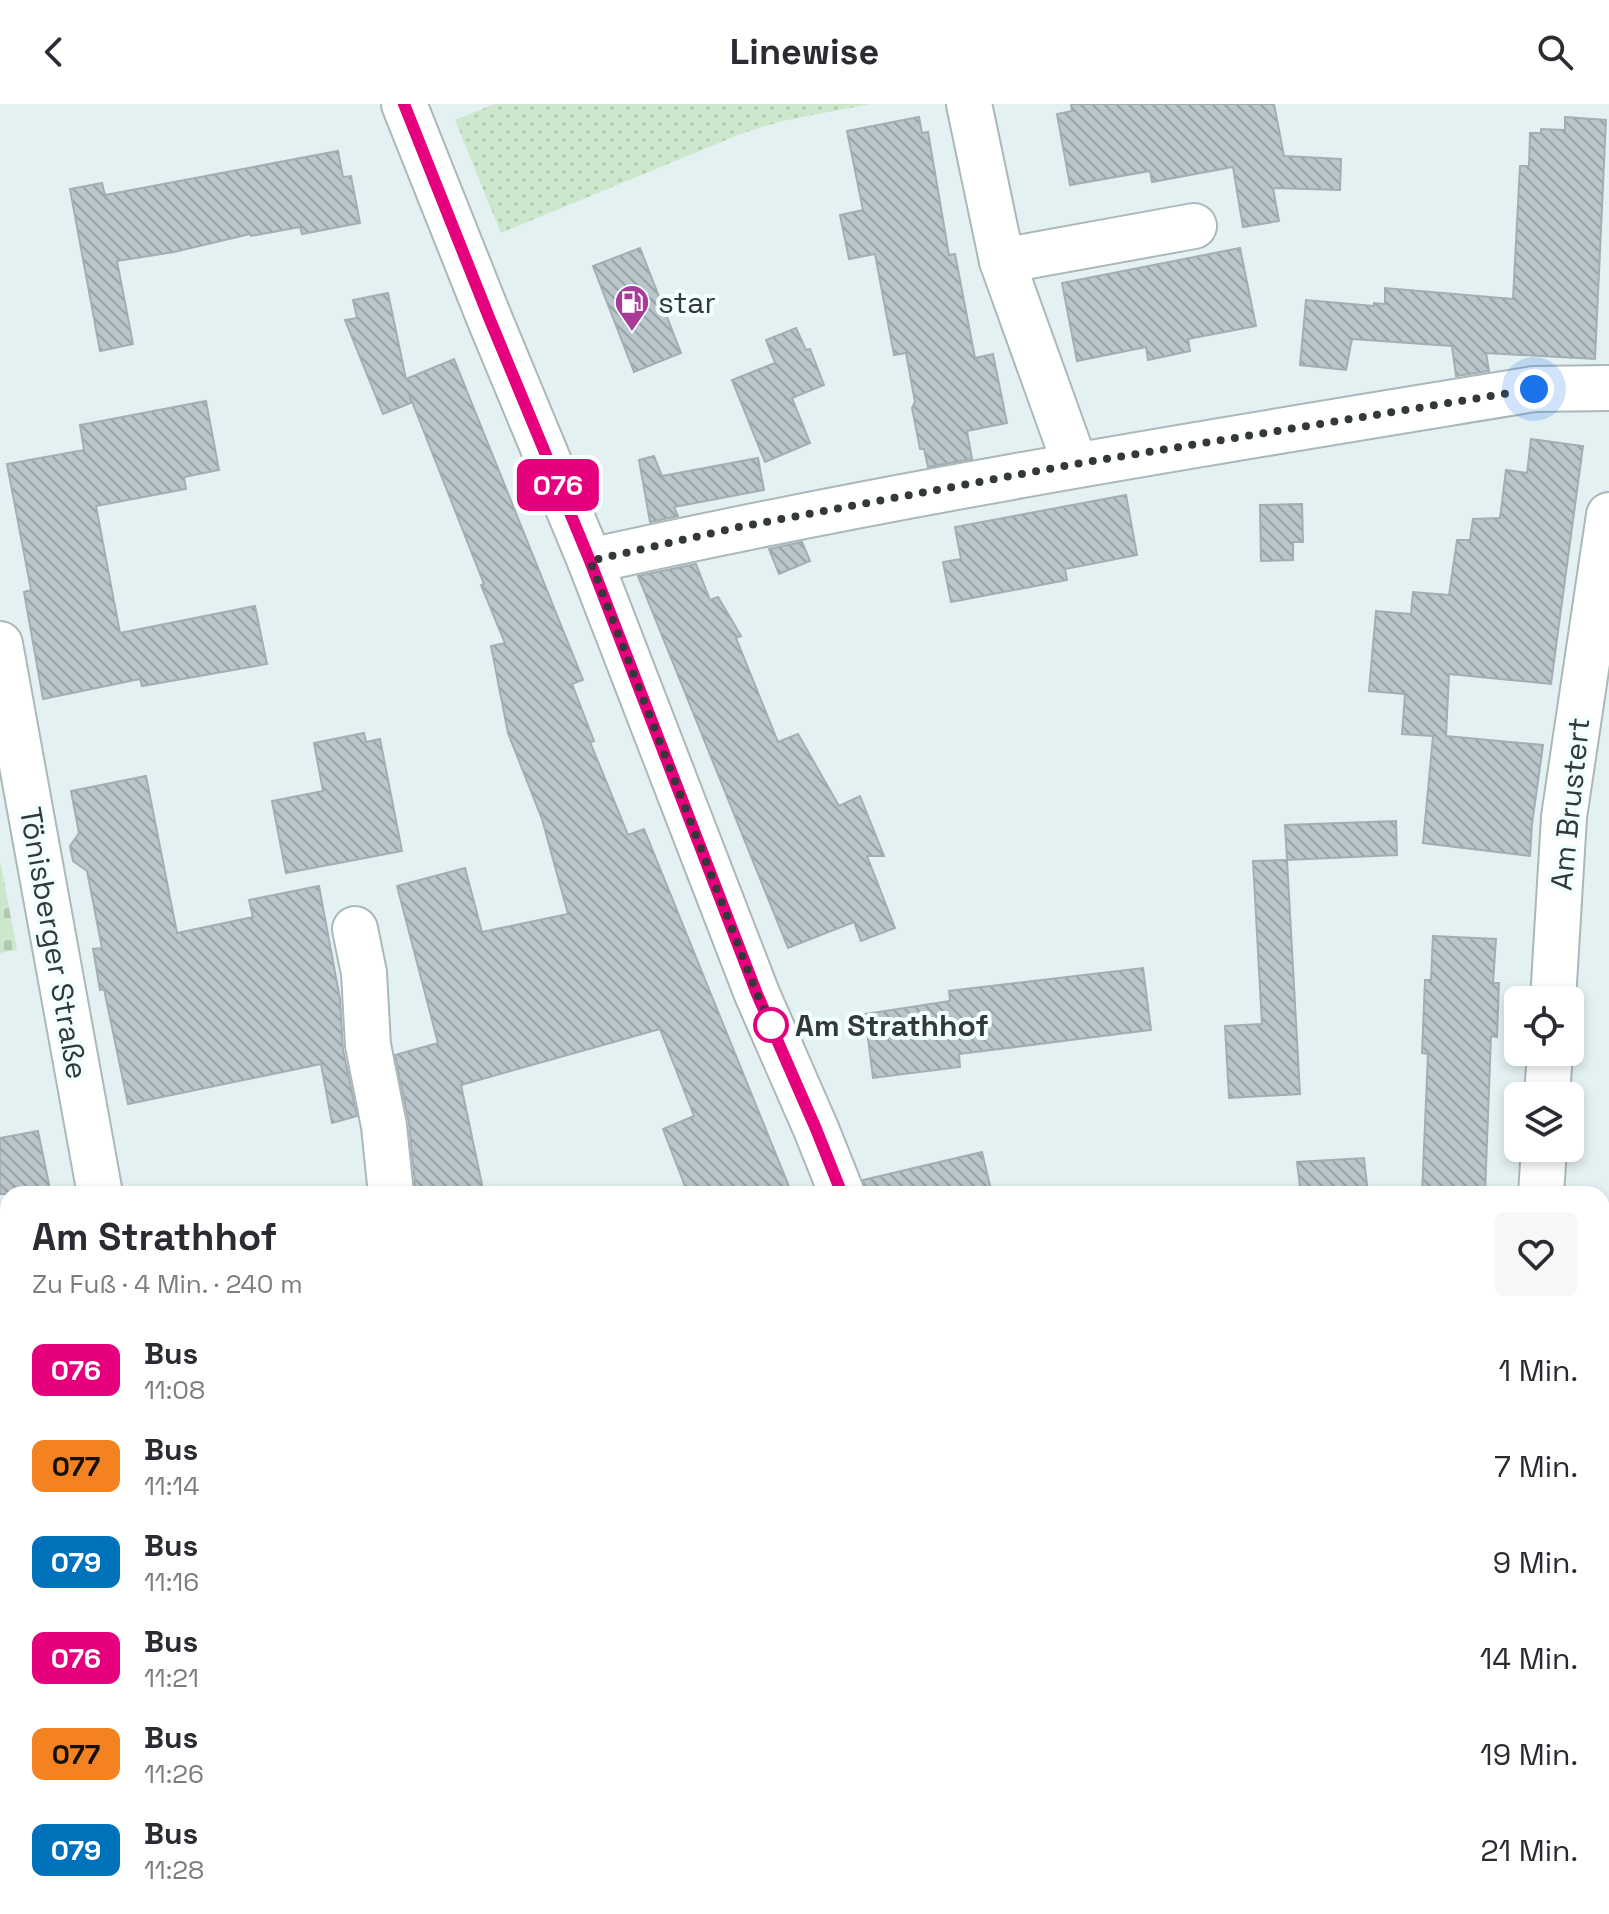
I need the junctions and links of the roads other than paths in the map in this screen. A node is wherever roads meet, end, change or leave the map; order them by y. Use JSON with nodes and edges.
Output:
{"nodes":[{"id":1,"x":404,"y":104,"type":"edge"},
{"id":2,"x":969,"y":104,"type":"edge"},
{"id":3,"x":1194,"y":226,"type":"dead end"},
{"id":4,"x":1002,"y":261,"type":"junction"},
{"id":5,"x":1609,"y":388,"type":"edge"},
{"id":6,"x":1075,"y":464,"type":"junction"},
{"id":7,"x":1609,"y":515,"type":"edge"},
{"id":8,"x":590,"y":561,"type":"junction"},
{"id":9,"x":0,"y":644,"type":"edge"},
{"id":10,"x":355,"y":929,"type":"dead end"},
{"id":11,"x":1554,"y":986,"type":"edge"},
{"id":12,"x":1543,"y":1162,"type":"edge"},
{"id":13,"x":99,"y":1186,"type":"edge"},
{"id":14,"x":390,"y":1186,"type":"edge"},
{"id":15,"x":839,"y":1186,"type":"edge"},
{"id":16,"x":1542,"y":1186,"type":"edge"}],
"edges":[{"from":1,"to":8,"type":"street"},
{"from":2,"to":4,"type":"street"},
{"from":3,"to":4,"type":"street"},
{"from":4,"to":6,"type":"street"},
{"from":5,"to":6,"type":"street"},
{"from":6,"to":8,"type":"street"},
{"from":7,"to":11,"type":"street","name":"Am Brustert"},
{"from":8,"to":15,"type":"street"},
{"from":9,"to":13,"type":"street","name":"Tönisberger Straße"},
{"from":10,"to":14,"type":"street"},
{"from":12,"to":16,"type":"street"}]}
